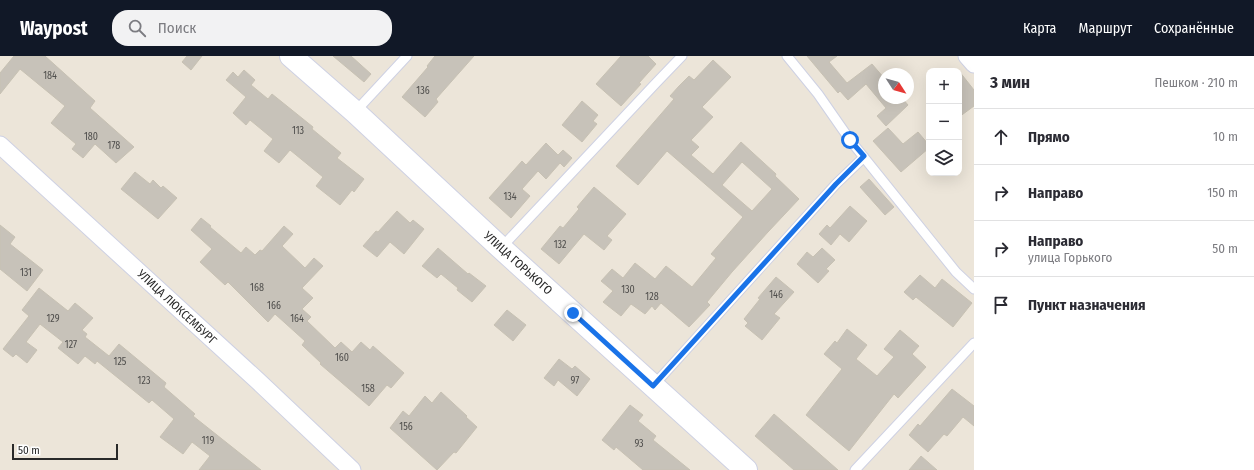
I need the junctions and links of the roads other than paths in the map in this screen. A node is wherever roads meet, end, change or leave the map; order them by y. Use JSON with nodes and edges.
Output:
{"nodes":[{"id":1,"x":291,"y":56,"type":"edge"},
{"id":2,"x":407,"y":56,"type":"edge"},
{"id":3,"x":682,"y":56,"type":"edge"},
{"id":4,"x":787,"y":56,"type":"edge"},
{"id":5,"x":967,"y":56,"type":"edge"},
{"id":6,"x":974,"y":64,"type":"edge"},
{"id":7,"x":355,"y":112,"type":"junction"},
{"id":8,"x":0,"y":145,"type":"edge"},
{"id":9,"x":864,"y":156,"type":"junction"},
{"id":10,"x":501,"y":248,"type":"junction"},
{"id":11,"x":974,"y":289,"type":"edge"},
{"id":12,"x":974,"y":343,"type":"edge"},
{"id":13,"x":653,"y":386,"type":"junction"},
{"id":14,"x":352,"y":470,"type":"edge"},
{"id":15,"x":746,"y":470,"type":"edge"},
{"id":16,"x":855,"y":470,"type":"edge"}],
"edges":[{"from":1,"to":7,"type":"street","name":"УЛИЦА ГОРЬКОГО"},
{"from":2,"to":7,"type":"lane"},
{"from":3,"to":10,"type":"lane"},
{"from":4,"to":9,"type":"lane"},
{"from":5,"to":6,"type":"street"},
{"from":7,"to":10,"type":"street","name":"УЛИЦА ГОРЬКОГО"},
{"from":8,"to":14,"type":"street","name":"УЛИЦА ЛЮКСЕМБУРГ"},
{"from":9,"to":11,"type":"lane"},
{"from":9,"to":13,"type":"lane"},
{"from":10,"to":13,"type":"street","name":"УЛИЦА ГОРЬКОГО"},
{"from":12,"to":16,"type":"lane"},
{"from":13,"to":15,"type":"street","name":"УЛИЦА ГОРЬКОГО"}]}
